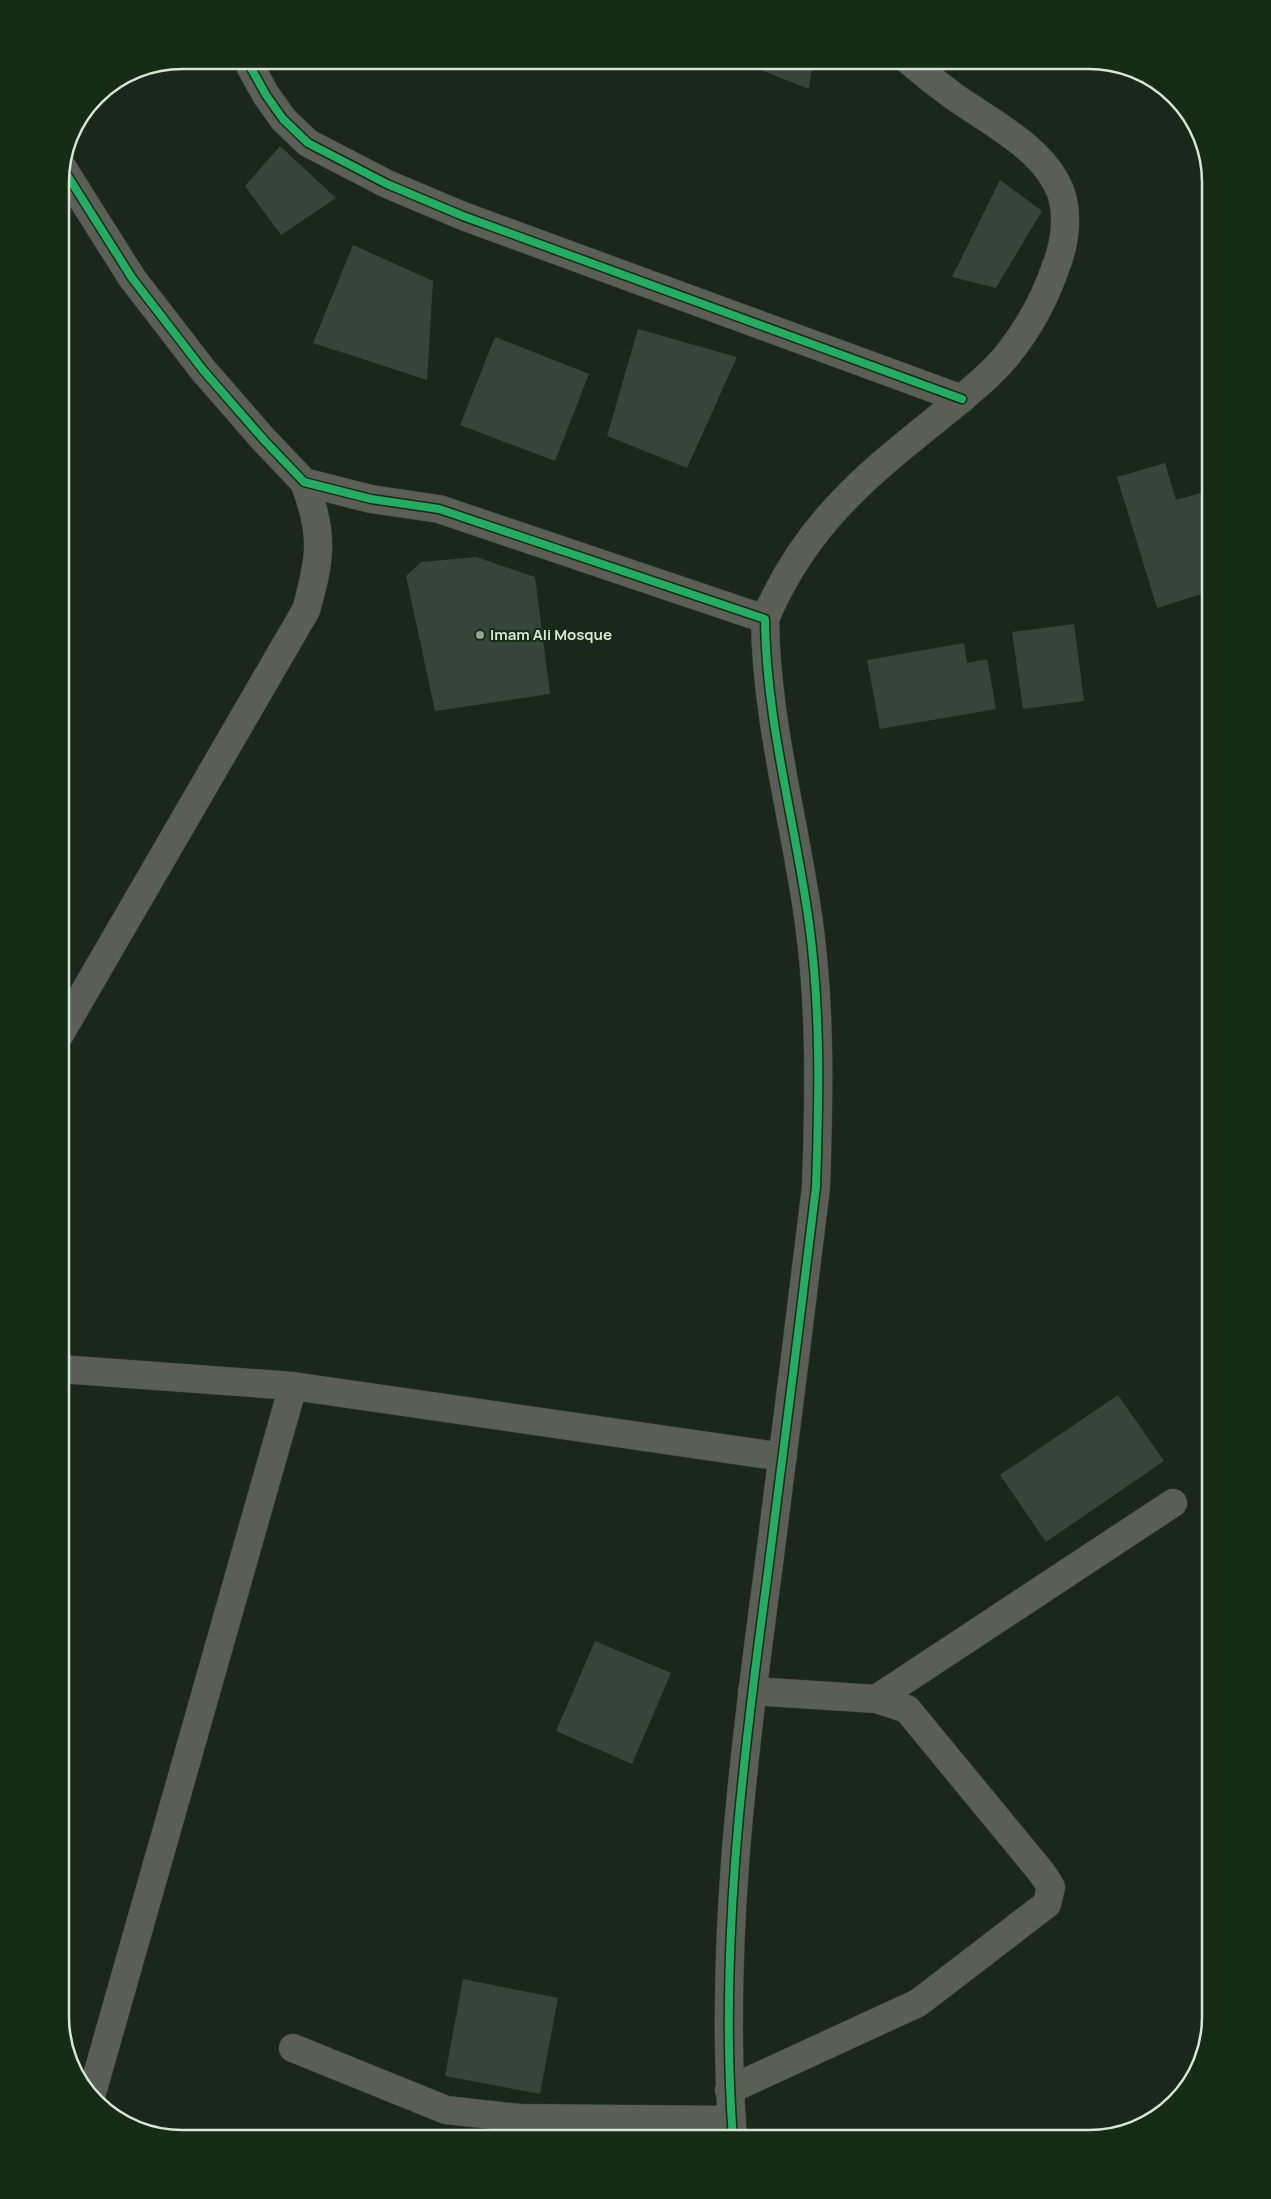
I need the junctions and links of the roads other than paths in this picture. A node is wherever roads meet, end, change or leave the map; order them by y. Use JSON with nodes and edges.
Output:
{"nodes":[{"id":1,"x":252,"y":69,"type":"edge"},
{"id":2,"x":919,"y":69,"type":"edge"},
{"id":3,"x":69,"y":178,"type":"edge"},
{"id":4,"x":962,"y":398,"type":"junction"},
{"id":5,"x":304,"y":482,"type":"junction"},
{"id":6,"x":765,"y":619,"type":"junction"},
{"id":7,"x":69,"y":1018,"type":"edge"},
{"id":8,"x":69,"y":1370,"type":"edge"},
{"id":9,"x":293,"y":1386,"type":"junction"},
{"id":10,"x":783,"y":1457,"type":"junction"},
{"id":11,"x":1173,"y":1503,"type":"dead end"},
{"id":12,"x":752,"y":1691,"type":"junction"},
{"id":13,"x":876,"y":1699,"type":"junction"},
{"id":14,"x":292,"y":2048,"type":"dead end"},
{"id":15,"x":94,"y":2087,"type":"edge"},
{"id":16,"x":729,"y":2090,"type":"junction"},
{"id":17,"x":732,"y":2129,"type":"edge"}],
"edges":[{"from":1,"to":4,"type":"street"},
{"from":2,"to":4,"type":"street"},
{"from":3,"to":5,"type":"street"},
{"from":4,"to":6,"type":"street"},
{"from":5,"to":6,"type":"street"},
{"from":5,"to":7,"type":"street"},
{"from":6,"to":10,"type":"street"},
{"from":8,"to":9,"type":"street"},
{"from":9,"to":10,"type":"street"},
{"from":9,"to":15,"type":"street"},
{"from":10,"to":12,"type":"street"},
{"from":11,"to":13,"type":"street"},
{"from":12,"to":13,"type":"street"},
{"from":12,"to":16,"type":"street"},
{"from":13,"to":16,"type":"street"},
{"from":14,"to":17,"type":"street"},
{"from":16,"to":17,"type":"street"}]}
